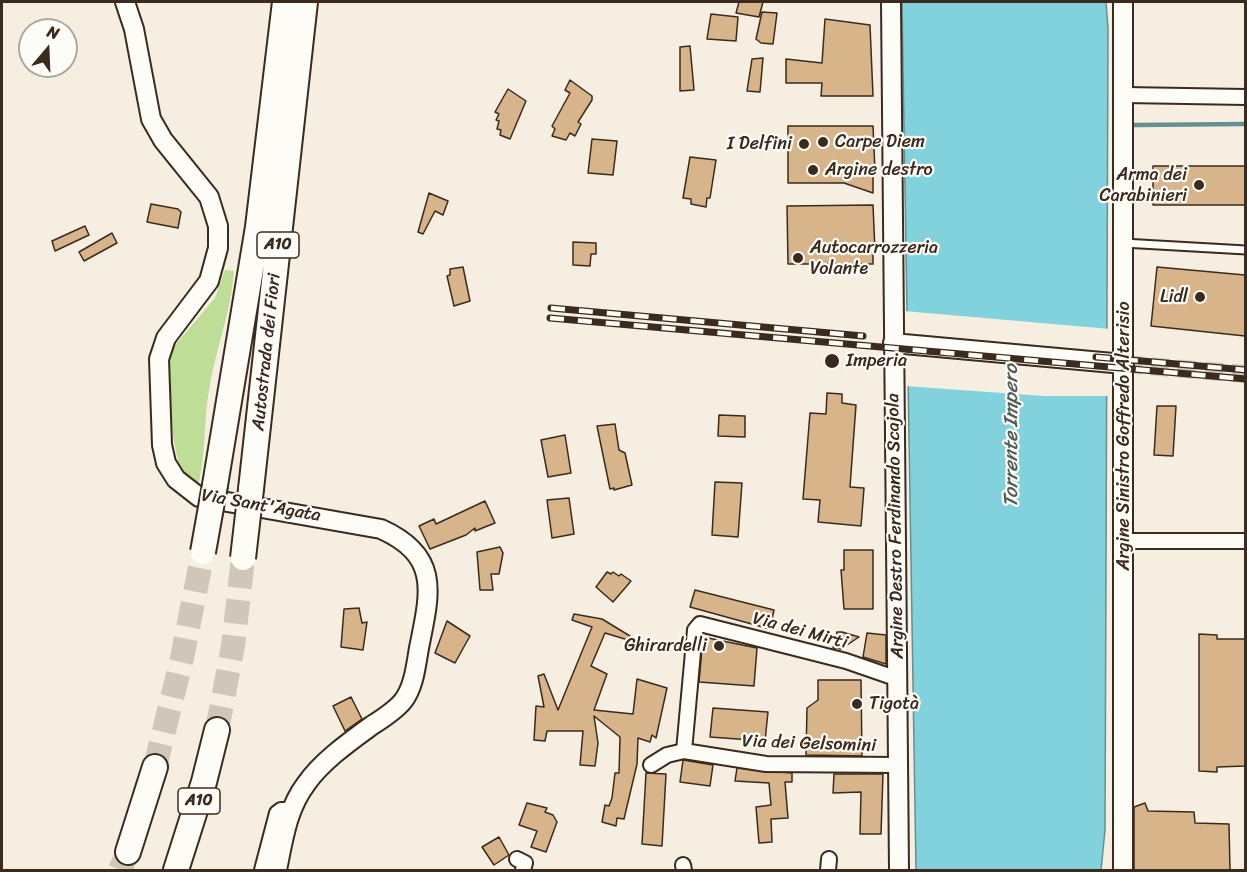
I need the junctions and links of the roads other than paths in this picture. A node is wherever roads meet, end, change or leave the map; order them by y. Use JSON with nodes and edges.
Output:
{"nodes":[{"id":1,"x":125,"y":2,"type":"edge"},
{"id":2,"x":285,"y":2,"type":"edge"},
{"id":3,"x":305,"y":2,"type":"edge"},
{"id":4,"x":891,"y":2,"type":"edge"},
{"id":5,"x":1123,"y":2,"type":"edge"},
{"id":6,"x":1125,"y":94,"type":"junction"},
{"id":7,"x":1245,"y":97,"type":"edge"},
{"id":8,"x":1123,"y":243,"type":"junction"},
{"id":9,"x":1245,"y":250,"type":"edge"},
{"id":10,"x":893,"y":343,"type":"junction"},
{"id":11,"x":1124,"y":364,"type":"tunnel mouth"},
{"id":12,"x":1124,"y":542,"type":"junction"},
{"id":13,"x":1245,"y":542,"type":"edge"},
{"id":14,"x":203,"y":552,"type":"tunnel mouth"},
{"id":15,"x":243,"y":558,"type":"tunnel mouth"},
{"id":16,"x":898,"y":680,"type":"junction"},
{"id":17,"x":217,"y":730,"type":"tunnel mouth"},
{"id":18,"x":684,"y":751,"type":"junction"},
{"id":19,"x":651,"y":765,"type":"dead end"},
{"id":20,"x":898,"y":765,"type":"junction"},
{"id":21,"x":155,"y":767,"type":"tunnel mouth"},
{"id":22,"x":292,"y":810,"type":"junction"},
{"id":23,"x":128,"y":852,"type":"tunnel mouth"},
{"id":24,"x":176,"y":870,"type":"edge"},
{"id":25,"x":262,"y":870,"type":"edge"},
{"id":26,"x":277,"y":870,"type":"edge"},
{"id":27,"x":898,"y":870,"type":"edge"},
{"id":28,"x":1124,"y":870,"type":"edge"}],
"edges":[{"from":1,"to":22,"type":"main road","name":"Via Sant'Agata"},
{"from":2,"to":14,"type":"highway","name":"Autostrada dei Fiori","number":"A10","bridge":true},
{"from":3,"to":15,"type":"highway","name":"Autostrada dei Fiori","number":"A10","bridge":true},
{"from":4,"to":10,"type":"main road","name":"Argine Destro Ferdinando Scajola"},
{"from":5,"to":6,"type":"main road","name":"Argine Sinistro Goffredo Alterisio"},
{"from":6,"to":7,"type":"street"},
{"from":6,"to":8,"type":"main road","name":"Argine Sinistro Goffredo Alterisio"},
{"from":8,"to":9,"type":"lane"},
{"from":8,"to":12,"type":"main road","name":"Argine Sinistro Goffredo Alterisio"},
{"from":10,"to":11,"type":"main road"},
{"from":10,"to":16,"type":"main road","name":"Argine Destro Ferdinando Scajola"},
{"from":12,"to":13,"type":"street"},
{"from":12,"to":28,"type":"main road","name":"Argine Sinistro Goffredo Alterisio"},
{"from":16,"to":18,"type":"street","name":"Via dei Mirti"},
{"from":16,"to":20,"type":"main road","name":"Argine Destro Ferdinando Scajola"},
{"from":17,"to":24,"type":"highway","number":"A10"},
{"from":18,"to":19,"type":"street"},
{"from":18,"to":20,"type":"street","name":"Via dei Gelsomini"},
{"from":20,"to":27,"type":"main road","name":"Argine Destro Ferdinando Scajola"},
{"from":21,"to":23,"type":"highway"},
{"from":22,"to":25,"type":"street"},
{"from":22,"to":26,"type":"main road","name":"Via Sant'Agata"}]}
